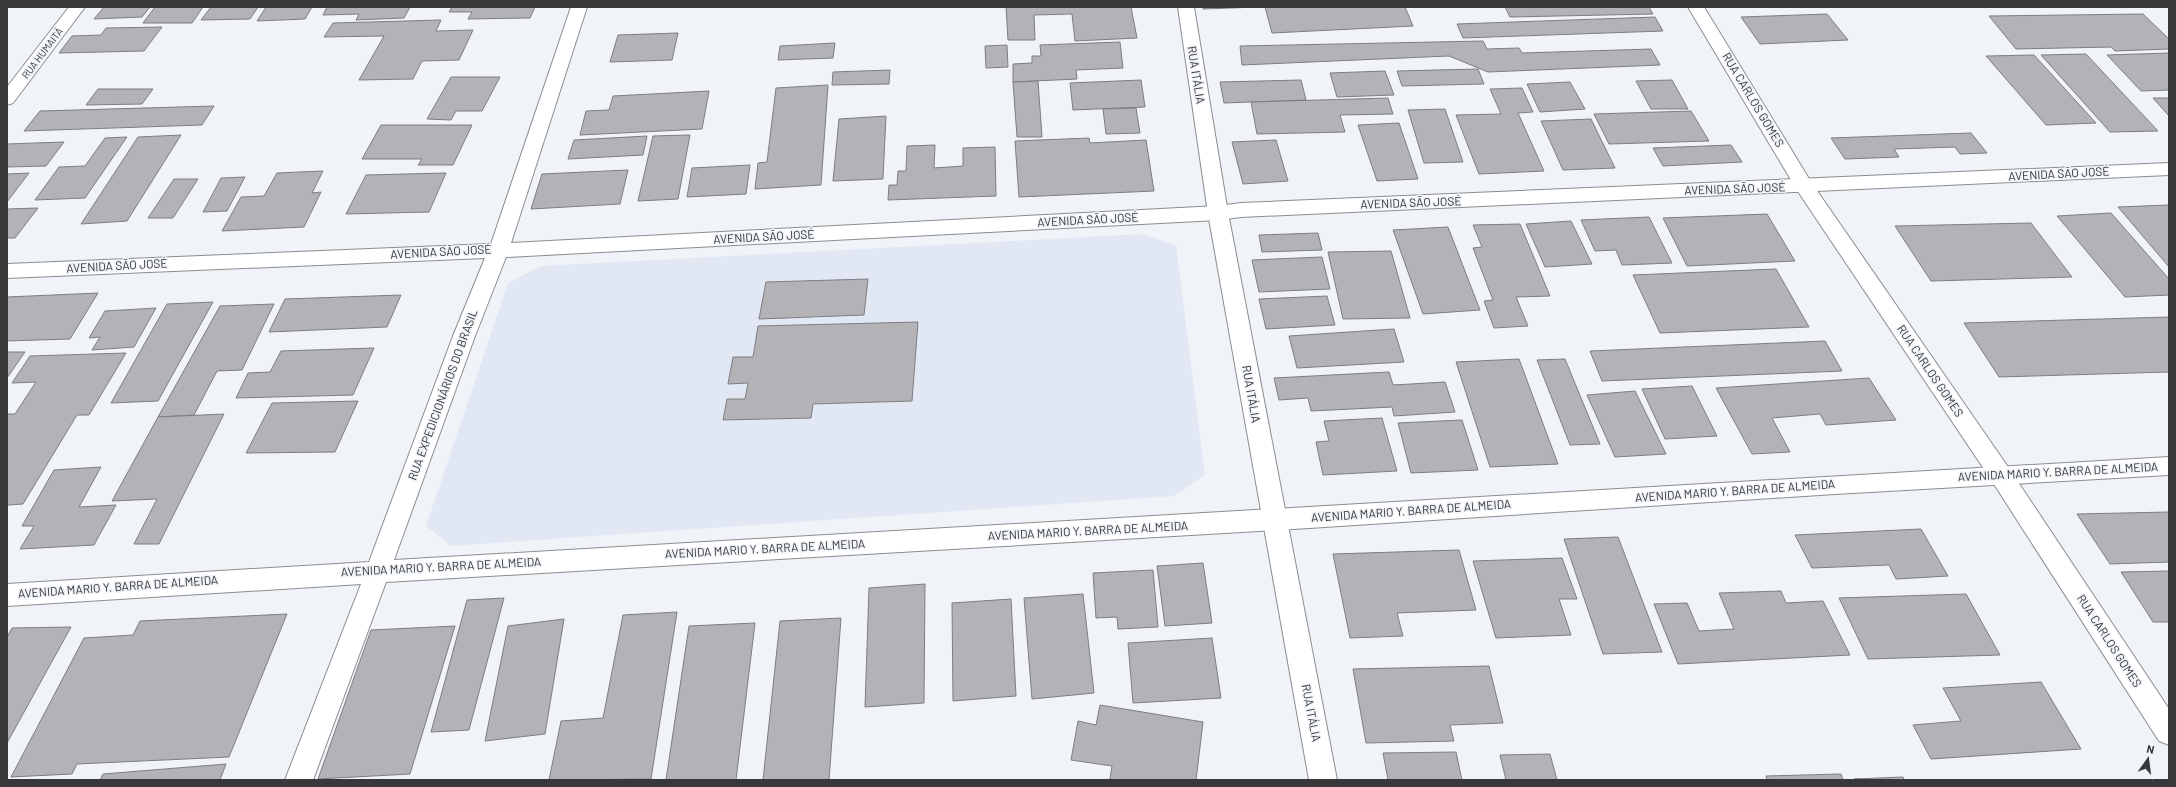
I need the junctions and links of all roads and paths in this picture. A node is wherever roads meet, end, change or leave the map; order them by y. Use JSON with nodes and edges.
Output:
{"nodes":[{"id":1,"x":77,"y":7,"type":"edge"},
{"id":2,"x":578,"y":7,"type":"edge"},
{"id":3,"x":1186,"y":7,"type":"edge"},
{"id":4,"x":1696,"y":7,"type":"edge"},
{"id":5,"x":7,"y":99,"type":"edge"},
{"id":6,"x":2169,"y":169,"type":"edge"},
{"id":7,"x":1804,"y":186,"type":"junction"},
{"id":8,"x":1218,"y":213,"type":"junction"},
{"id":9,"x":499,"y":249,"type":"junction"},
{"id":10,"x":7,"y":271,"type":"edge"},
{"id":11,"x":2169,"y":466,"type":"edge"},
{"id":12,"x":2000,"y":474,"type":"junction"},
{"id":13,"x":1274,"y":520,"type":"junction"},
{"id":14,"x":378,"y":571,"type":"junction"},
{"id":15,"x":7,"y":594,"type":"edge"},
{"id":16,"x":2169,"y":732,"type":"edge"},
{"id":17,"x":299,"y":780,"type":"edge"},
{"id":18,"x":1323,"y":780,"type":"edge"}],
"edges":[{"from":1,"to":5,"type":"street","name":"RUA HUMAITÁ"},
{"from":2,"to":9,"type":"street","name":"RUA EXPEDICIONÁRIOS DO BRASIL"},
{"from":3,"to":8,"type":"street","name":"RUA ITÁLIA"},
{"from":4,"to":7,"type":"street","name":"RUA CARLOS GOMES"},
{"from":6,"to":7,"type":"street","name":"AVENIDA SÃO JOSÉ"},
{"from":7,"to":8,"type":"street","name":"AVENIDA SÃO JOSÉ"},
{"from":7,"to":12,"type":"street","name":"RUA CARLOS GOMES"},
{"from":8,"to":9,"type":"street","name":"AVENIDA SÃO JOSÉ"},
{"from":8,"to":13,"type":"street","name":"RUA ITÁLIA"},
{"from":9,"to":10,"type":"street","name":"AVENIDA SÃO JOSÉ"},
{"from":9,"to":14,"type":"street","name":"RUA EXPEDICIONÁRIOS DO BRASIL"},
{"from":11,"to":12,"type":"street","name":"AVENIDA MARIO Y. BARRA DE ALMEIDA"},
{"from":12,"to":13,"type":"street","name":"AVENIDA MARIO Y. BARRA DE ALMEIDA"},
{"from":12,"to":16,"type":"street","name":"RUA CARLOS GOMES"},
{"from":13,"to":14,"type":"street","name":"AVENIDA MARIO Y. BARRA DE ALMEIDA"},
{"from":13,"to":18,"type":"street","name":"RUA ITÁLIA"},
{"from":14,"to":15,"type":"street","name":"AVENIDA MARIO Y. BARRA DE ALMEIDA"},
{"from":14,"to":17,"type":"street","name":"RUA EXPEDICIONÁRIOS DO BRASIL"}]}
